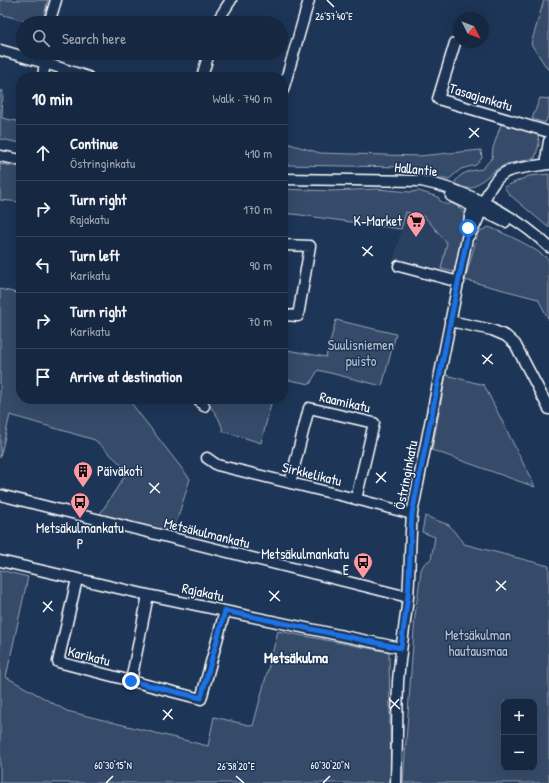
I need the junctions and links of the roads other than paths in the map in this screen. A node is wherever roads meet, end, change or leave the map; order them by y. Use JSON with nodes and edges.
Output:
{"nodes":[{"id":1,"x":56,"y":0,"type":"edge"},
{"id":2,"x":231,"y":0,"type":"edge"},
{"id":3,"x":309,"y":0,"type":"edge"},
{"id":4,"x":51,"y":16,"type":"edge"},
{"id":5,"x":221,"y":16,"type":"edge"},
{"id":6,"x":453,"y":48,"type":"edge"},
{"id":7,"x":0,"y":50,"type":"edge"},
{"id":8,"x":16,"y":53,"type":"edge"},
{"id":9,"x":46,"y":60,"type":"edge"},
{"id":10,"x":50,"y":60,"type":"edge"},
{"id":11,"x":207,"y":60,"type":"edge"},
{"id":12,"x":44,"y":72,"type":"edge"},
{"id":13,"x":77,"y":72,"type":"edge"},
{"id":14,"x":203,"y":72,"type":"edge"},
{"id":15,"x":288,"y":73,"type":"edge"},
{"id":16,"x":549,"y":132,"type":"edge"},
{"id":17,"x":549,"y":141,"type":"edge"},
{"id":18,"x":0,"y":156,"type":"edge"},
{"id":19,"x":16,"y":159,"type":"edge"},
{"id":20,"x":548,"y":164,"type":"edge"},
{"id":21,"x":288,"y":179,"type":"edge"},
{"id":22,"x":479,"y":205,"type":"junction"},
{"id":23,"x":288,"y":245,"type":"edge"},
{"id":24,"x":549,"y":248,"type":"edge"},
{"id":25,"x":399,"y":266,"type":"dead end"},
{"id":26,"x":459,"y":282,"type":"junction"},
{"id":27,"x":288,"y":316,"type":"edge"},
{"id":28,"x":450,"y":321,"type":"junction"},
{"id":29,"x":549,"y":409,"type":"edge"},
{"id":30,"x":207,"y":458,"type":"dead end"},
{"id":31,"x":290,"y":483,"type":"junction"},
{"id":32,"x":0,"y":495,"type":"edge"},
{"id":33,"x":356,"y":499,"type":"junction"},
{"id":34,"x":412,"y":514,"type":"junction"},
{"id":35,"x":0,"y":561,"type":"edge"},
{"id":36,"x":77,"y":579,"type":"junction"},
{"id":37,"x":148,"y":595,"type":"junction"},
{"id":38,"x":408,"y":597,"type":"junction"},
{"id":39,"x":225,"y":611,"type":"junction"},
{"id":40,"x":401,"y":648,"type":"junction"},
{"id":41,"x":131,"y":681,"type":"junction"},
{"id":42,"x":396,"y":783,"type":"edge"}],
"edges":[{"from":1,"to":4,"type":"street"},
{"from":2,"to":5,"type":"street"},
{"from":3,"to":15,"type":"street"},
{"from":6,"to":16,"type":"street","name":"Tasaajankatu"},
{"from":7,"to":8,"type":"street"},
{"from":9,"to":12,"type":"street"},
{"from":10,"to":13,"type":"street"},
{"from":11,"to":14,"type":"street"},
{"from":17,"to":20,"type":"street"},
{"from":18,"to":19,"type":"street"},
{"from":20,"to":22,"type":"street"},
{"from":21,"to":22,"type":"street","name":"Hallantie"},
{"from":22,"to":24,"type":"street","name":"Hallantie"},
{"from":22,"to":26,"type":"street","name":"Östringinkatu"},
{"from":23,"to":27,"type":"street"},
{"from":25,"to":26,"type":"street"},
{"from":26,"to":28,"type":"street","name":"Östringinkatu"},
{"from":28,"to":29,"type":"street"},
{"from":28,"to":34,"type":"street","name":"Östringinkatu"},
{"from":30,"to":31,"type":"street","name":"Sirkkelikatu"},
{"from":31,"to":33,"type":"street","name":"Sirkkelikatu"},
{"from":31,"to":33,"type":"street","name":"Raamikatu"},
{"from":32,"to":38,"type":"street","name":"Metsäkulmankatu"},
{"from":33,"to":34,"type":"street","name":"Sirkkelikatu"},
{"from":34,"to":38,"type":"street","name":"Östringinkatu"},
{"from":35,"to":36,"type":"street","name":"Rajakatu"},
{"from":36,"to":37,"type":"street","name":"Rajakatu"},
{"from":36,"to":41,"type":"street","name":"Karikatu"},
{"from":37,"to":39,"type":"street","name":"Rajakatu"},
{"from":37,"to":41,"type":"street"},
{"from":38,"to":40,"type":"street","name":"Östringinkatu"},
{"from":39,"to":40,"type":"street","name":"Rajakatu"},
{"from":39,"to":41,"type":"street","name":"Karikatu"},
{"from":40,"to":42,"type":"street","name":"Östringinkatu"}]}
